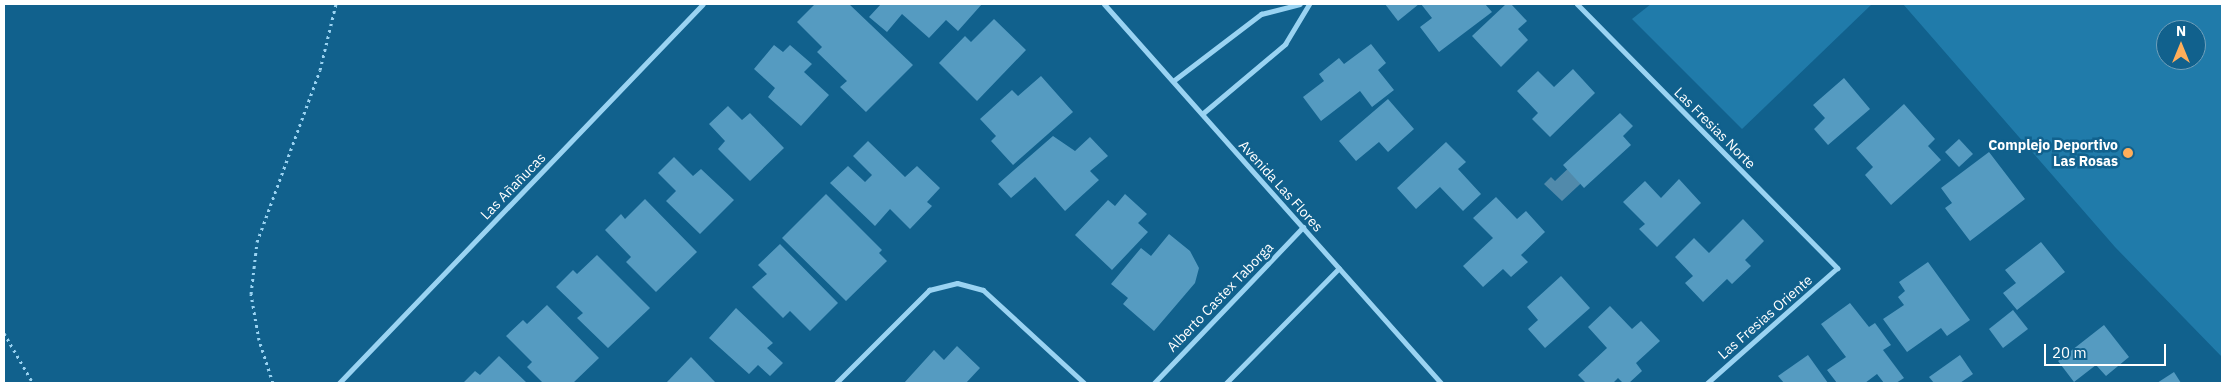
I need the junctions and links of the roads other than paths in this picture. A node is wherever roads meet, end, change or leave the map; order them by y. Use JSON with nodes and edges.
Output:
{"nodes":[{"id":1,"x":703,"y":4,"type":"edge"},
{"id":2,"x":1104,"y":4,"type":"edge"},
{"id":3,"x":1300,"y":4,"type":"edge"},
{"id":4,"x":1309,"y":4,"type":"edge"},
{"id":5,"x":1577,"y":4,"type":"edge"},
{"id":6,"x":1172,"y":81,"type":"junction"},
{"id":7,"x":1202,"y":114,"type":"junction"},
{"id":8,"x":1302,"y":227,"type":"junction"},
{"id":9,"x":1339,"y":268,"type":"junction"},
{"id":10,"x":1837,"y":268,"type":"joint"},
{"id":11,"x":339,"y":383,"type":"edge"},
{"id":12,"x":836,"y":383,"type":"edge"},
{"id":13,"x":1084,"y":383,"type":"edge"},
{"id":14,"x":1154,"y":383,"type":"edge"},
{"id":15,"x":1226,"y":383,"type":"edge"},
{"id":16,"x":1441,"y":383,"type":"edge"},
{"id":17,"x":1707,"y":383,"type":"edge"}],
"edges":[{"from":1,"to":11,"type":"street","name":"Las Añañucas"},
{"from":2,"to":6,"type":"street","name":"Avenida Las Flores"},
{"from":3,"to":6,"type":"street"},
{"from":4,"to":7,"type":"street"},
{"from":5,"to":10,"type":"street","name":"Las Fresias Norte"},
{"from":6,"to":7,"type":"street","name":"Avenida Las Flores"},
{"from":7,"to":8,"type":"street","name":"Avenida Las Flores"},
{"from":8,"to":9,"type":"street","name":"Avenida Las Flores"},
{"from":8,"to":14,"type":"street","name":"Alberto Castex Taborga"},
{"from":9,"to":15,"type":"street"},
{"from":9,"to":16,"type":"street","name":"Avenida Las Flores"},
{"from":10,"to":17,"type":"street","name":"Las Fresias Oriente"},
{"from":12,"to":13,"type":"street"}]}
